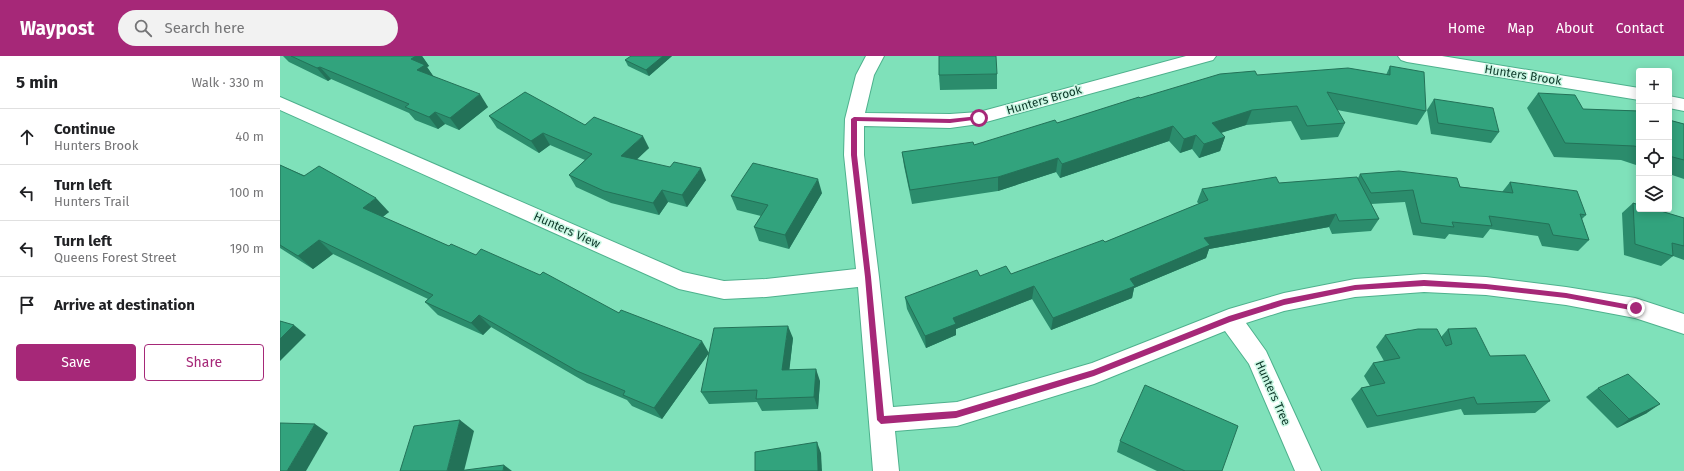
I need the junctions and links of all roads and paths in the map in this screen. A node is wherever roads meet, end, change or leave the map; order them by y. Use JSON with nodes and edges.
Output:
{"nodes":[{"id":1,"x":875,"y":56,"type":"edge"},
{"id":2,"x":1407,"y":56,"type":"edge"},
{"id":3,"x":1202,"y":57,"type":"edge"},
{"id":4,"x":1636,"y":94,"type":"edge"},
{"id":5,"x":280,"y":103,"type":"edge"},
{"id":6,"x":1672,"y":103,"type":"edge"},
{"id":7,"x":1684,"y":105,"type":"edge"},
{"id":8,"x":854,"y":119,"type":"junction"},
{"id":9,"x":868,"y":277,"type":"junction"},
{"id":10,"x":1229,"y":319,"type":"junction"},
{"id":11,"x":1684,"y":324,"type":"edge"},
{"id":12,"x":881,"y":420,"type":"junction"},
{"id":13,"x":886,"y":471,"type":"edge"},
{"id":14,"x":1308,"y":471,"type":"edge"}],
"edges":[{"from":1,"to":8,"type":"street"},
{"from":2,"to":4,"type":"street","name":"Hunters Brook"},
{"from":3,"to":8,"type":"street","name":"Hunters Brook"},
{"from":5,"to":9,"type":"street","name":"Hunters View"},
{"from":6,"to":7,"type":"street"},
{"from":8,"to":9,"type":"street"},
{"from":9,"to":12,"type":"street"},
{"from":10,"to":11,"type":"street"},
{"from":10,"to":12,"type":"street"},
{"from":10,"to":14,"type":"street","name":"Hunters Tree"},
{"from":12,"to":13,"type":"street"}]}
